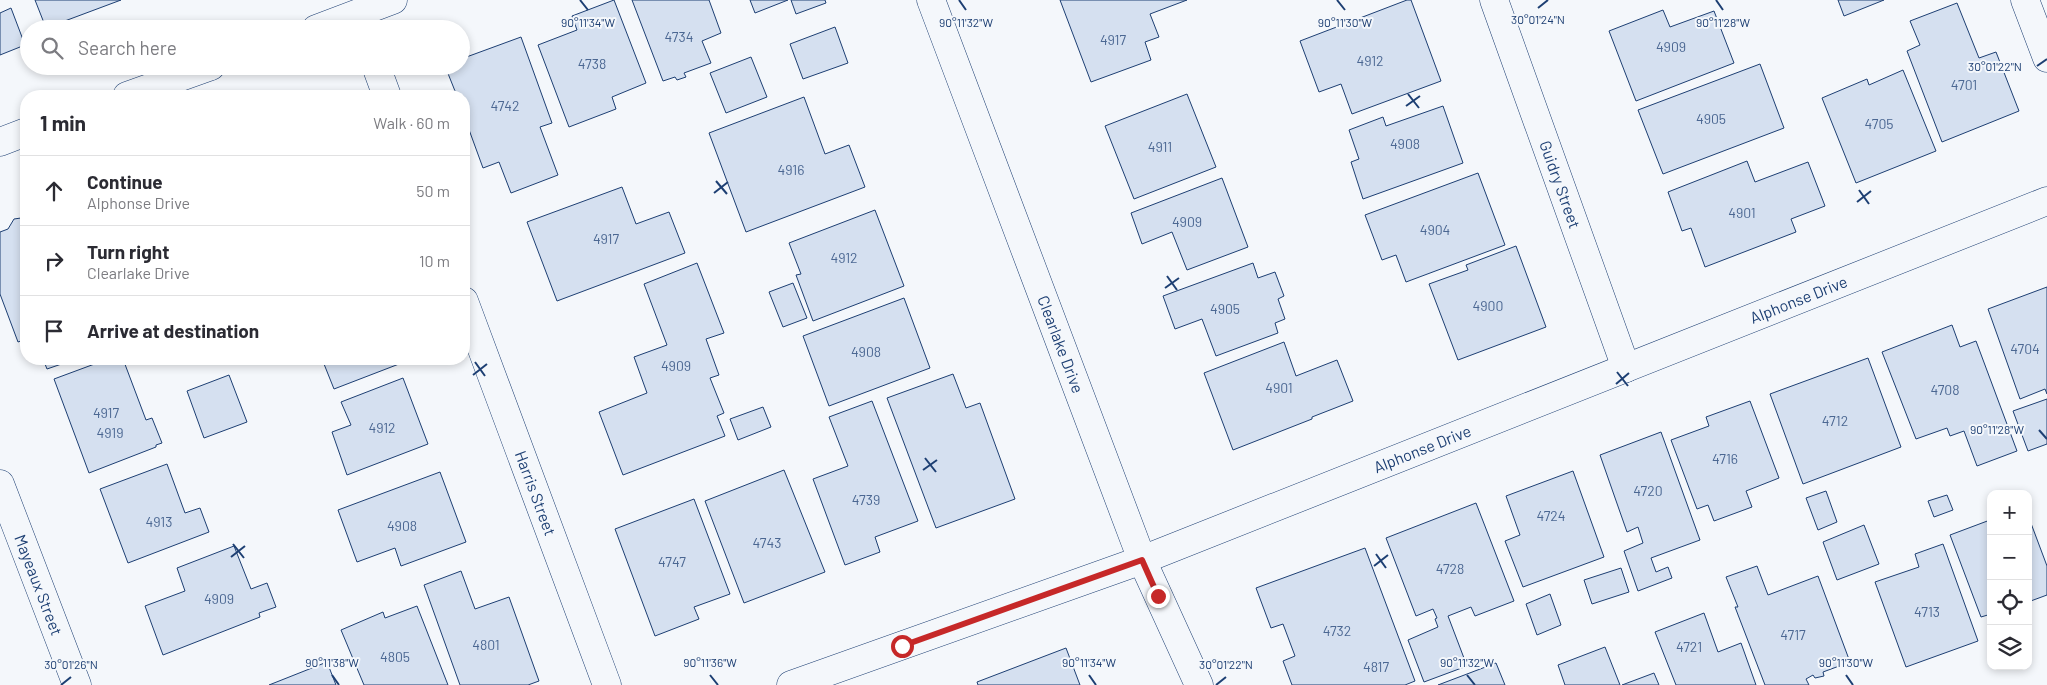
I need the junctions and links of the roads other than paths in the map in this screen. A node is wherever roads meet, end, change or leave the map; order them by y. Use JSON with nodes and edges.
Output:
{"nodes":[{"id":1,"x":393,"y":0,"type":"edge"},
{"id":2,"x":931,"y":0,"type":"edge"},
{"id":3,"x":1494,"y":0,"type":"edge"},
{"id":4,"x":2025,"y":0,"type":"edge"},
{"id":5,"x":362,"y":20,"type":"edge"},
{"id":6,"x":2047,"y":58,"type":"edge"},
{"id":7,"x":186,"y":75,"type":"edge"},
{"id":8,"x":379,"y":75,"type":"edge"},
{"id":9,"x":144,"y":90,"type":"edge"},
{"id":10,"x":385,"y":90,"type":"edge"},
{"id":11,"x":20,"y":134,"type":"edge"},
{"id":12,"x":0,"y":142,"type":"edge"},
{"id":13,"x":2047,"y":201,"type":"edge"},
{"id":14,"x":470,"y":317,"type":"edge"},
{"id":15,"x":1626,"y":368,"type":"junction"},
{"id":16,"x":0,"y":484,"type":"edge"},
{"id":17,"x":1142,"y":560,"type":"junction"},
{"id":18,"x":77,"y":685,"type":"edge"},
{"id":19,"x":608,"y":685,"type":"edge"},
{"id":20,"x":791,"y":685,"type":"edge"},
{"id":21,"x":1199,"y":685,"type":"edge"}],
"edges":[{"from":1,"to":5,"type":"street"},
{"from":2,"to":17,"type":"street","name":"Clearlake Drive"},
{"from":3,"to":15,"type":"street","name":"Guidry Street"},
{"from":4,"to":6,"type":"street"},
{"from":7,"to":9,"type":"street"},
{"from":8,"to":10,"type":"street"},
{"from":11,"to":12,"type":"street"},
{"from":13,"to":15,"type":"street","name":"Alphonse Drive"},
{"from":14,"to":19,"type":"street","name":"Harris Street"},
{"from":15,"to":17,"type":"street","name":"Alphonse Drive"},
{"from":16,"to":18,"type":"street","name":"Mayeaux Street"},
{"from":17,"to":20,"type":"street","name":"Alphonse Drive"},
{"from":17,"to":21,"type":"street","name":"Clearlake Drive"}]}
